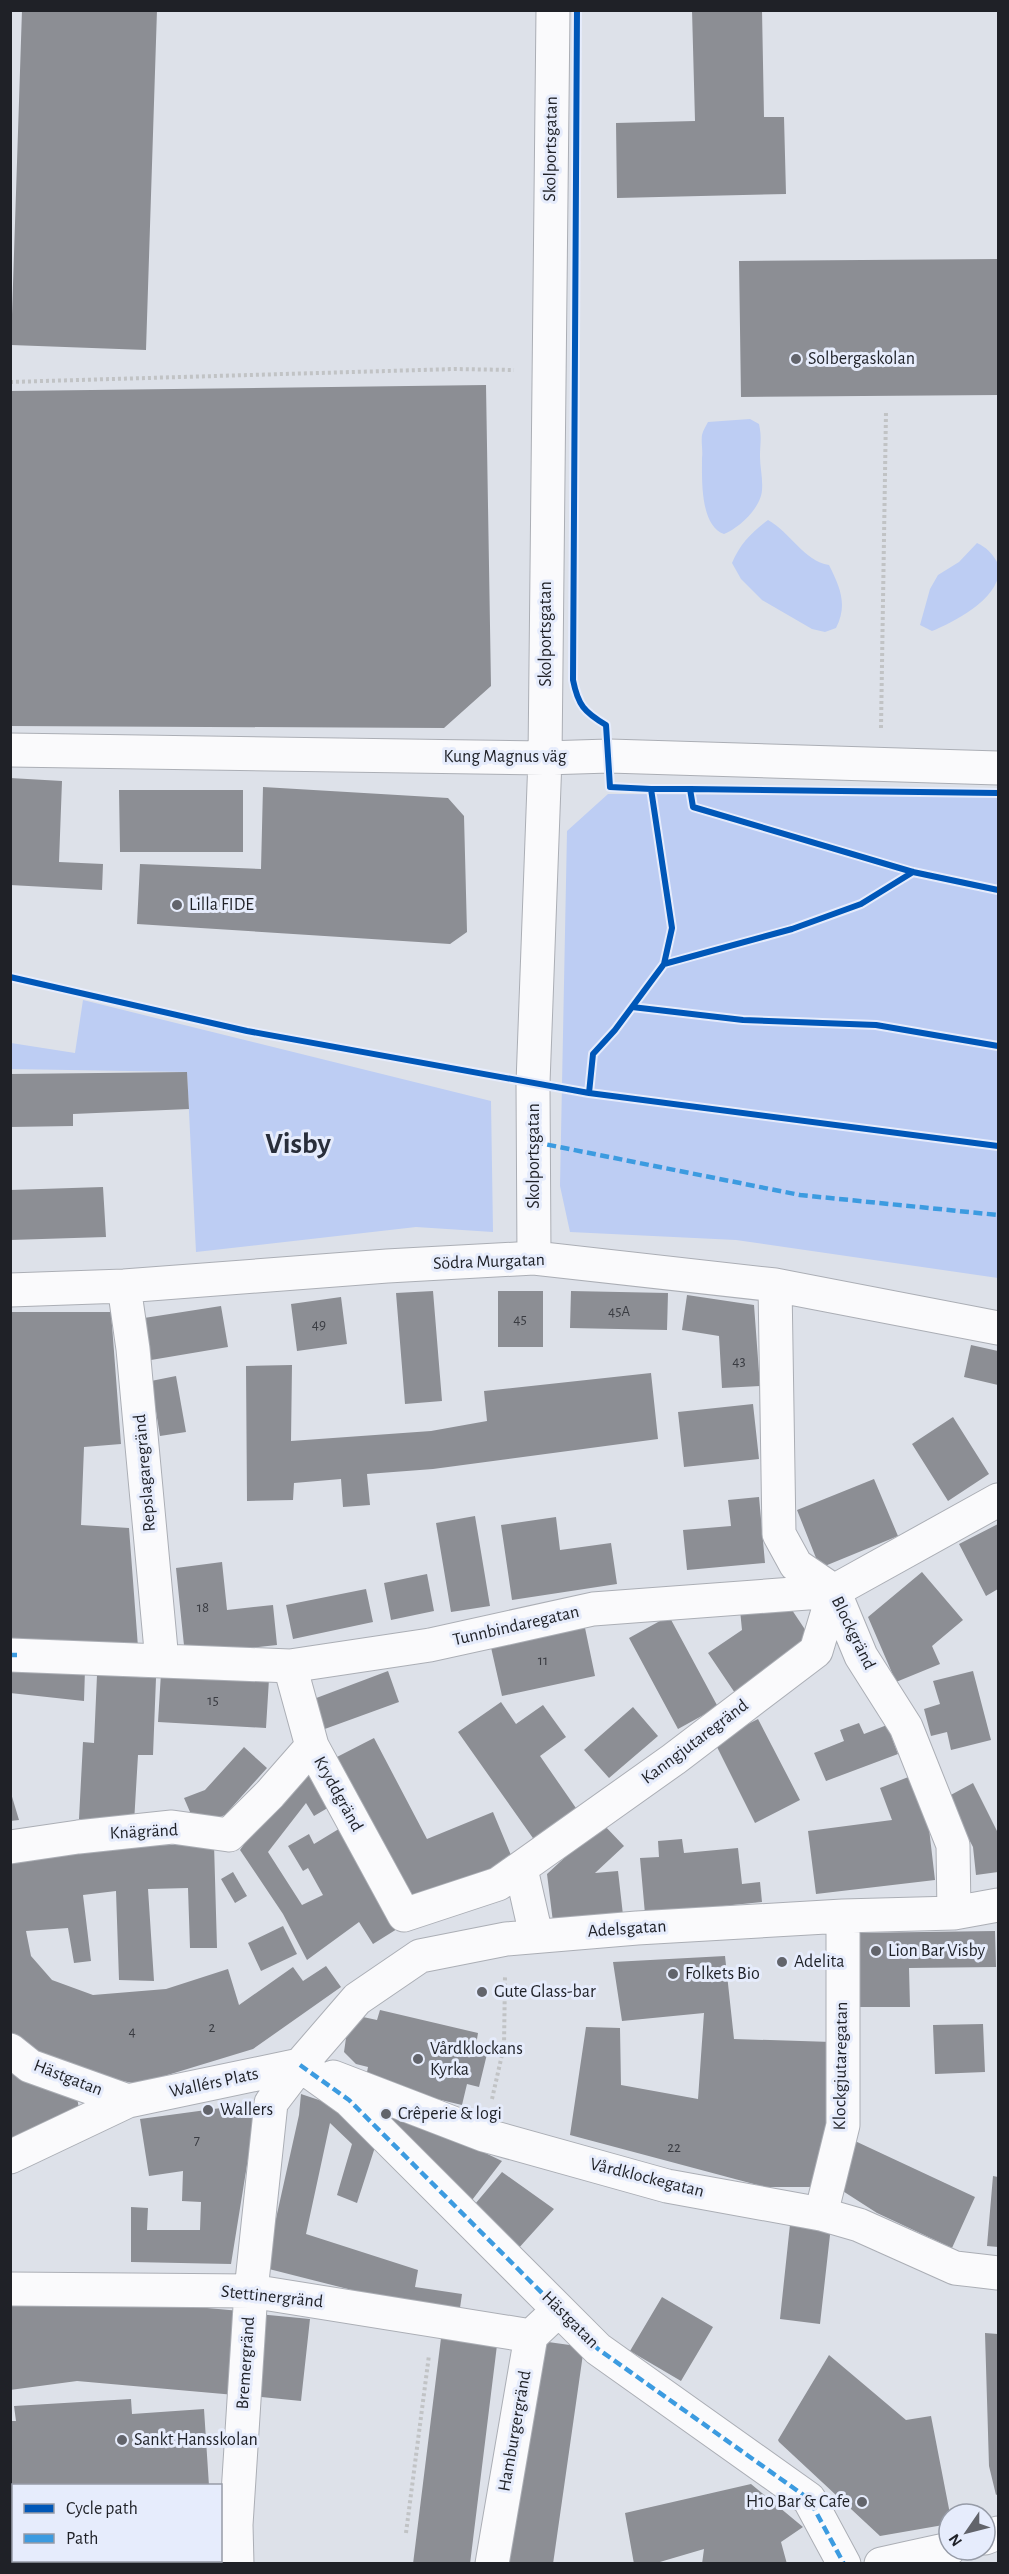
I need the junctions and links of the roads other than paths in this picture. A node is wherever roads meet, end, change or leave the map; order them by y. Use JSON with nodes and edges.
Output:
{"nodes":[{"id":1,"x":553,"y":10,"type":"edge"},
{"id":2,"x":10,"y":750,"type":"edge"},
{"id":3,"x":545,"y":758,"type":"junction"},
{"id":4,"x":999,"y":768,"type":"edge"},
{"id":5,"x":534,"y":1258,"type":"junction"},
{"id":6,"x":776,"y":1285,"type":"junction"},
{"id":7,"x":124,"y":1286,"type":"junction"},
{"id":8,"x":10,"y":1290,"type":"edge"},
{"id":9,"x":999,"y":1328,"type":"edge"},
{"id":10,"x":999,"y":1500,"type":"edge"},
{"id":11,"x":834,"y":1591,"type":"junction"},
{"id":12,"x":10,"y":1655,"type":"edge"},
{"id":13,"x":162,"y":1661,"type":"junction"},
{"id":14,"x":290,"y":1666,"type":"junction"},
{"id":15,"x":312,"y":1746,"type":"junction"},
{"id":16,"x":10,"y":1847,"type":"edge"},
{"id":17,"x":521,"y":1869,"type":"junction"},
{"id":18,"x":999,"y":1905,"type":"edge"},
{"id":19,"x":954,"y":1913,"type":"junction"},
{"id":20,"x":404,"y":1915,"type":"joint"},
{"id":21,"x":843,"y":1916,"type":"junction"},
{"id":22,"x":521,"y":1937,"type":"junction"},
{"id":23,"x":10,"y":2050,"type":"edge"},
{"id":24,"x":300,"y":2065,"type":"junction"},
{"id":25,"x":128,"y":2101,"type":"junction"},
{"id":26,"x":10,"y":2157,"type":"edge"},
{"id":27,"x":821,"y":2214,"type":"junction"},
{"id":28,"x":999,"y":2273,"type":"edge"},
{"id":29,"x":10,"y":2289,"type":"edge"},
{"id":30,"x":251,"y":2291,"type":"junction"},
{"id":31,"x":559,"y":2310,"type":"junction"},
{"id":32,"x":531,"y":2336,"type":"junction"},
{"id":33,"x":937,"y":2552,"type":"edge"},
{"id":34,"x":237,"y":2564,"type":"edge"},
{"id":35,"x":492,"y":2564,"type":"edge"},
{"id":36,"x":844,"y":2564,"type":"edge"},
{"id":37,"x":881,"y":2564,"type":"edge"}],
"edges":[{"from":1,"to":3,"type":"street","name":"Skolportsgatan"},
{"from":2,"to":3,"type":"street","name":"Kung Magnus väg"},
{"from":3,"to":4,"type":"street","name":"Kung Magnus väg"},
{"from":3,"to":5,"type":"street","name":"Skolportsgatan"},
{"from":5,"to":6,"type":"street","name":"Södra Murgatan"},
{"from":5,"to":7,"type":"street","name":"Södra Murgatan"},
{"from":6,"to":9,"type":"street","name":"Södra Murgatan"},
{"from":6,"to":11,"type":"street","name":"Blockgränd"},
{"from":7,"to":8,"type":"street","name":"Södra Murgatan"},
{"from":7,"to":13,"type":"street","name":"Repslagaregränd"},
{"from":10,"to":11,"type":"street","name":"Tunnbindaregatan"},
{"from":11,"to":14,"type":"street","name":"Tunnbindaregatan"},
{"from":11,"to":17,"type":"street","name":"Kanngjutaregränd"},
{"from":11,"to":19,"type":"street","name":"Blockgränd"},
{"from":12,"to":13,"type":"street","name":"Tunnbindaregatan"},
{"from":13,"to":14,"type":"street","name":"Tunnbindaregatan"},
{"from":14,"to":15,"type":"street","name":"Kryddgränd"},
{"from":15,"to":16,"type":"street","name":"Knägränd"},
{"from":15,"to":20,"type":"street","name":"Kryddgränd"},
{"from":17,"to":20,"type":"street","name":"Kanngjutaregränd"},
{"from":17,"to":22,"type":"street"},
{"from":18,"to":19,"type":"street","name":"Adelsgatan"},
{"from":19,"to":21,"type":"street","name":"Adelsgatan"},
{"from":21,"to":22,"type":"street","name":"Adelsgatan"},
{"from":21,"to":27,"type":"street","name":"Klockgjutaregatan"},
{"from":22,"to":24,"type":"street","name":"Adelsgatan"},
{"from":23,"to":25,"type":"street","name":"Hästgatan"},
{"from":24,"to":25,"type":"street","name":"Wallérs Plats"},
{"from":24,"to":27,"type":"street","name":"Vårdklockegatan"},
{"from":24,"to":30,"type":"street","name":"Bremergränd"},
{"from":24,"to":31,"type":"street","name":"Hästgatan"},
{"from":25,"to":26,"type":"street","name":"Wallérs Plats"},
{"from":27,"to":28,"type":"street","name":"Vårdklockegatan"},
{"from":29,"to":30,"type":"street","name":"Stettinergränd"},
{"from":30,"to":32,"type":"street","name":"Stettinergränd"},
{"from":30,"to":34,"type":"street","name":"Bremergränd"},
{"from":31,"to":32,"type":"street"},
{"from":31,"to":36,"type":"street","name":"Hästgatan"},
{"from":32,"to":35,"type":"street","name":"Hamburgergränd"},
{"from":33,"to":37,"type":"street"}]}
